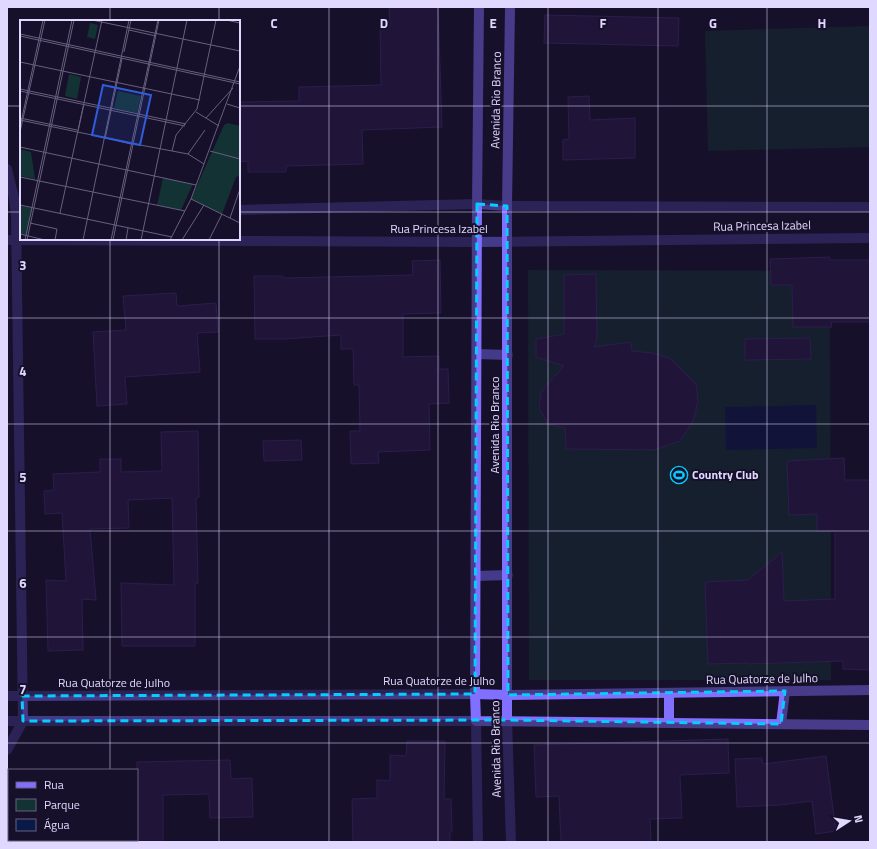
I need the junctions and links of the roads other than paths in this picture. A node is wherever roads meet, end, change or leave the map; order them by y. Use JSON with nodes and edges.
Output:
{"nodes":[{"id":1,"x":479,"y":7,"type":"edge"},
{"id":2,"x":510,"y":7,"type":"edge"},
{"id":3,"x":7,"y":169,"type":"edge"},
{"id":4,"x":477,"y":204,"type":"junction"},
{"id":5,"x":508,"y":206,"type":"junction"},
{"id":6,"x":870,"y":207,"type":"edge"},
{"id":7,"x":240,"y":210,"type":"edge"},
{"id":8,"x":15,"y":216,"type":"edge"},
{"id":9,"x":870,"y":238,"type":"edge"},
{"id":10,"x":12,"y":240,"type":"edge"},
{"id":11,"x":477,"y":242,"type":"junction"},
{"id":12,"x":508,"y":242,"type":"junction"},
{"id":13,"x":477,"y":354,"type":"junction"},
{"id":14,"x":508,"y":355,"type":"junction"},
{"id":15,"x":508,"y":575,"type":"junction"},
{"id":16,"x":476,"y":576,"type":"junction"},
{"id":17,"x":870,"y":690,"type":"edge"},
{"id":18,"x":785,"y":691,"type":"junction"},
{"id":19,"x":669,"y":693,"type":"junction"},
{"id":20,"x":475,"y":694,"type":"junction"},
{"id":21,"x":508,"y":695,"type":"junction"},
{"id":22,"x":7,"y":696,"type":"edge"},
{"id":23,"x":22,"y":696,"type":"junction"},
{"id":24,"x":507,"y":720,"type":"junction"},
{"id":25,"x":7,"y":721,"type":"edge"},
{"id":26,"x":23,"y":721,"type":"junction"},
{"id":27,"x":476,"y":721,"type":"junction"},
{"id":28,"x":669,"y":722,"type":"junction"},
{"id":29,"x":782,"y":724,"type":"junction"},
{"id":30,"x":870,"y":725,"type":"edge"},
{"id":31,"x":7,"y":750,"type":"edge"},
{"id":32,"x":478,"y":842,"type":"edge"},
{"id":33,"x":511,"y":842,"type":"edge"}],
"edges":[{"from":1,"to":4,"type":"street","name":"Avenida Rio Branco"},
{"from":2,"to":5,"type":"street","name":"Avenida Rio Branco"},
{"from":3,"to":8,"type":"street"},
{"from":4,"to":5,"type":"street","name":"Rua Princesa Izabel"},
{"from":4,"to":7,"type":"street","name":"Rua Princesa Izabel"},
{"from":4,"to":11,"type":"street","name":"Avenida Rio Branco"},
{"from":5,"to":6,"type":"street","name":"Rua Princesa Izabel"},
{"from":5,"to":12,"type":"street","name":"Avenida Rio Branco"},
{"from":8,"to":10,"type":"street"},
{"from":9,"to":12,"type":"street","name":"Rua Princesa Izabel"},
{"from":10,"to":11,"type":"street","name":"Rua Princesa Izabel"},
{"from":10,"to":23,"type":"street"},
{"from":11,"to":12,"type":"street","name":"Rua Princesa Izabel"},
{"from":11,"to":13,"type":"street","name":"Avenida Rio Branco"},
{"from":12,"to":14,"type":"street","name":"Avenida Rio Branco"},
{"from":13,"to":14,"type":"street"},
{"from":13,"to":16,"type":"street","name":"Avenida Rio Branco"},
{"from":14,"to":15,"type":"street","name":"Avenida Rio Branco"},
{"from":15,"to":16,"type":"street"},
{"from":15,"to":21,"type":"street","name":"Avenida Rio Branco"},
{"from":16,"to":20,"type":"street","name":"Avenida Rio Branco"},
{"from":17,"to":18,"type":"street","name":"Rua Quatorze de Julho"},
{"from":18,"to":19,"type":"street","name":"Rua Quatorze de Julho"},
{"from":18,"to":29,"type":"street"},
{"from":19,"to":21,"type":"street","name":"Rua Quatorze de Julho"},
{"from":19,"to":28,"type":"street"},
{"from":20,"to":21,"type":"street","name":"Rua Quatorze de Julho"},
{"from":20,"to":23,"type":"street","name":"Rua Quatorze de Julho"},
{"from":20,"to":27,"type":"street","name":"Avenida Rio Branco"},
{"from":21,"to":24,"type":"street","name":"Avenida Rio Branco"},
{"from":22,"to":23,"type":"street","name":"Rua Quatorze de Julho"},
{"from":23,"to":26,"type":"street"},
{"from":24,"to":27,"type":"street"},
{"from":24,"to":28,"type":"street"},
{"from":24,"to":33,"type":"street","name":"Avenida Rio Branco"},
{"from":25,"to":26,"type":"street"},
{"from":26,"to":27,"type":"street"},
{"from":26,"to":31,"type":"street"},
{"from":27,"to":32,"type":"street","name":"Avenida Rio Branco"},
{"from":28,"to":29,"type":"street"},
{"from":29,"to":30,"type":"street"}]}
